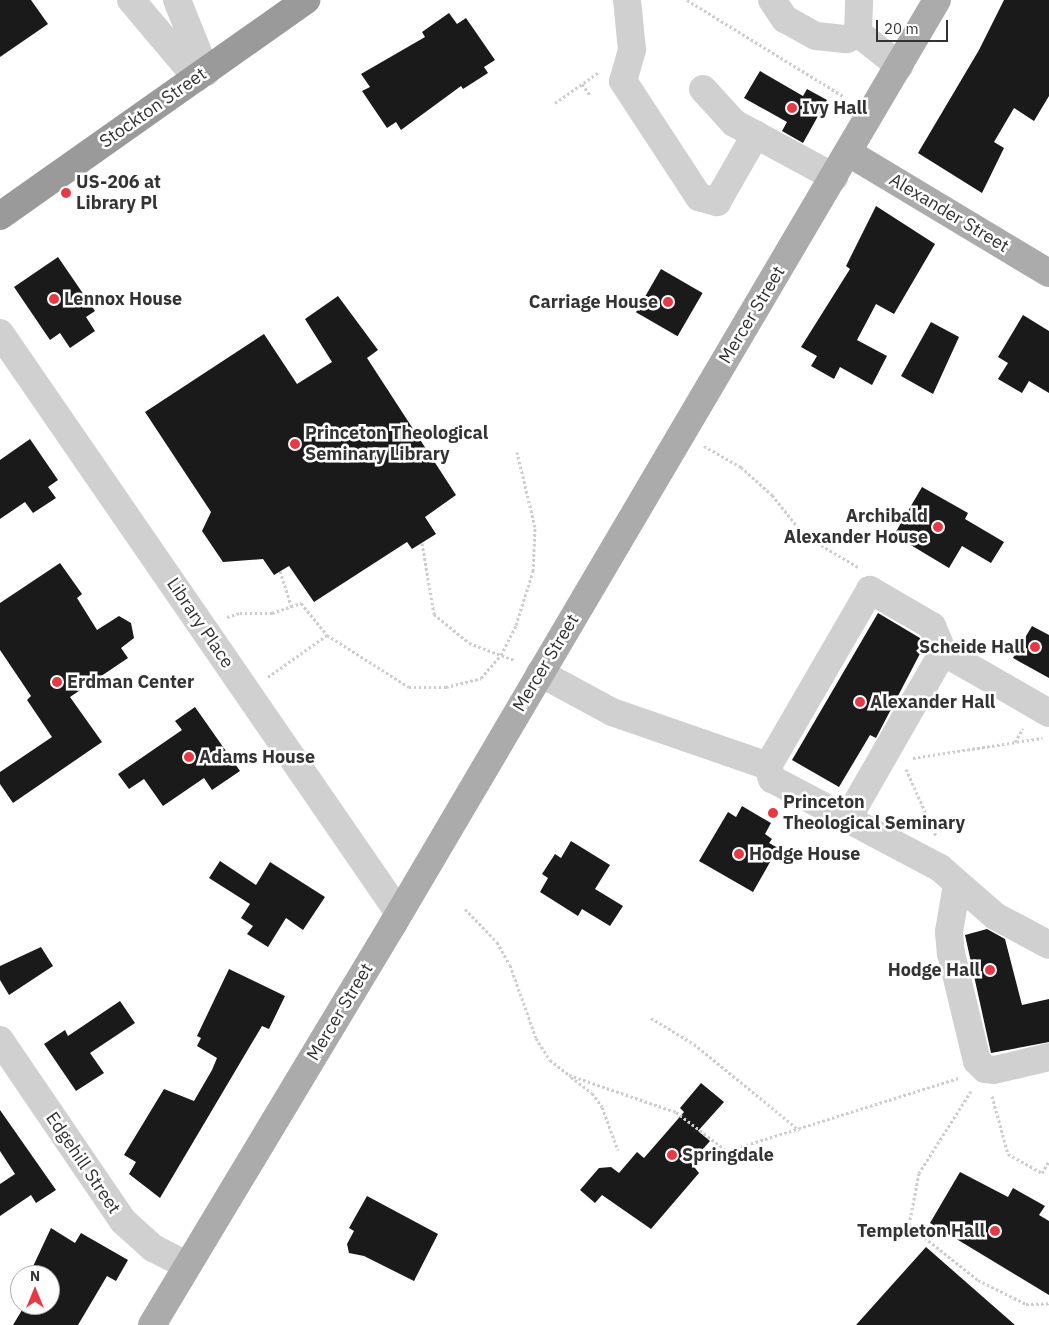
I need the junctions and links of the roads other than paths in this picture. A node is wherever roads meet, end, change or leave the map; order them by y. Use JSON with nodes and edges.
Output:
{"nodes":[{"id":1,"x":131,"y":0,"type":"edge"},
{"id":2,"x":177,"y":0,"type":"edge"},
{"id":3,"x":306,"y":0,"type":"edge"},
{"id":4,"x":627,"y":0,"type":"edge"},
{"id":5,"x":772,"y":0,"type":"edge"},
{"id":6,"x":858,"y":0,"type":"edge"},
{"id":7,"x":937,"y":0,"type":"edge"},
{"id":8,"x":858,"y":33,"type":"junction"},
{"id":9,"x":899,"y":66,"type":"junction"},
{"id":10,"x":201,"y":75,"type":"junction"},
{"id":11,"x":703,"y":89,"type":"dead end"},
{"id":12,"x":756,"y":134,"type":"junction"},
{"id":13,"x":848,"y":153,"type":"junction"},
{"id":14,"x":834,"y":177,"type":"junction"},
{"id":15,"x":0,"y":216,"type":"edge"},
{"id":16,"x":1049,"y":273,"type":"edge"},
{"id":17,"x":0,"y":333,"type":"edge"},
{"id":18,"x":942,"y":652,"type":"junction"},
{"id":19,"x":540,"y":672,"type":"junction"},
{"id":20,"x":1049,"y":713,"type":"edge"},
{"id":21,"x":768,"y":766,"type":"junction"},
{"id":22,"x":848,"y":818,"type":"junction"},
{"id":23,"x":957,"y":884,"type":"junction"},
{"id":24,"x":399,"y":913,"type":"junction"},
{"id":25,"x":1049,"y":944,"type":"edge"},
{"id":26,"x":0,"y":1040,"type":"edge"},
{"id":27,"x":1049,"y":1057,"type":"edge"},
{"id":28,"x":187,"y":1265,"type":"junction"},
{"id":29,"x":152,"y":1325,"type":"edge"}],
"edges":[{"from":1,"to":10,"type":"street"},
{"from":2,"to":10,"type":"street"},
{"from":3,"to":10,"type":"highway","name":"Stockton Street"},
{"from":4,"to":12,"type":"street"},
{"from":5,"to":8,"type":"street"},
{"from":6,"to":8,"type":"street"},
{"from":7,"to":9,"type":"main road","name":"Mercer Street"},
{"from":8,"to":9,"type":"street"},
{"from":9,"to":13,"type":"main road","name":"Mercer Street"},
{"from":10,"to":15,"type":"highway","name":"Stockton Street"},
{"from":11,"to":12,"type":"street"},
{"from":12,"to":14,"type":"street"},
{"from":13,"to":14,"type":"main road","name":"Mercer Street"},
{"from":13,"to":16,"type":"main road","name":"Alexander Street"},
{"from":14,"to":19,"type":"main road","name":"Mercer Street"},
{"from":17,"to":24,"type":"street","name":"Library Place"},
{"from":18,"to":20,"type":"street"},
{"from":18,"to":21,"type":"street"},
{"from":18,"to":22,"type":"street"},
{"from":19,"to":21,"type":"street"},
{"from":19,"to":24,"type":"main road","name":"Mercer Street"},
{"from":21,"to":22,"type":"street"},
{"from":22,"to":23,"type":"street"},
{"from":23,"to":25,"type":"street"},
{"from":23,"to":27,"type":"street"},
{"from":24,"to":28,"type":"main road","name":"Mercer Street"},
{"from":26,"to":28,"type":"street","name":"Edgehill Street"},
{"from":28,"to":29,"type":"main road","name":"Mercer Street"}]}
